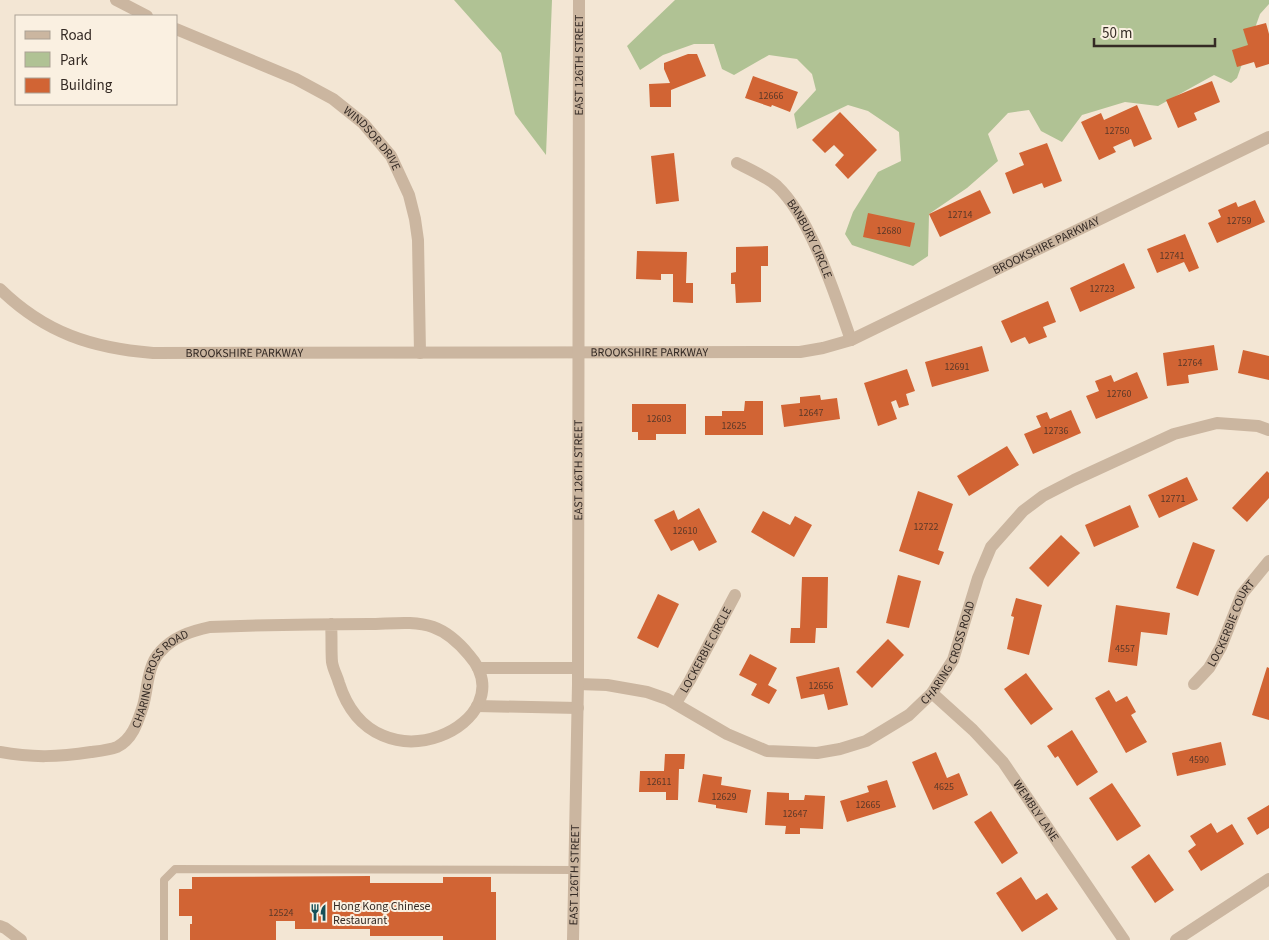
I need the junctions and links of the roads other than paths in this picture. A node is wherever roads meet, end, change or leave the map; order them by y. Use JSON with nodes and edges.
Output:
{"nodes":[{"id":1,"x":116,"y":0,"type":"edge"},
{"id":2,"x":579,"y":0,"type":"edge"},
{"id":3,"x":145,"y":15,"type":"edge"},
{"id":4,"x":178,"y":30,"type":"edge"},
{"id":5,"x":1269,"y":137,"type":"edge"},
{"id":6,"x":737,"y":163,"type":"dead end"},
{"id":7,"x":0,"y":289,"type":"edge"},
{"id":8,"x":850,"y":340,"type":"junction"},
{"id":9,"x":420,"y":352,"type":"junction"},
{"id":10,"x":577,"y":352,"type":"junction"},
{"id":11,"x":1269,"y":430,"type":"edge"},
{"id":12,"x":1269,"y":561,"type":"edge"},
{"id":13,"x":735,"y":595,"type":"dead end"},
{"id":14,"x":331,"y":624,"type":"junction"},
{"id":15,"x":478,"y":668,"type":"junction"},
{"id":16,"x":578,"y":668,"type":"junction"},
{"id":17,"x":578,"y":684,"type":"junction"},
{"id":18,"x":1194,"y":684,"type":"dead end"},
{"id":19,"x":932,"y":693,"type":"junction"},
{"id":20,"x":676,"y":703,"type":"junction"},
{"id":21,"x":477,"y":706,"type":"junction"},
{"id":22,"x":578,"y":708,"type":"junction"},
{"id":23,"x":0,"y":752,"type":"edge"},
{"id":24,"x":575,"y":870,"type":"junction"},
{"id":25,"x":1269,"y":879,"type":"edge"},
{"id":26,"x":0,"y":926,"type":"edge"},
{"id":27,"x":21,"y":940,"type":"edge"},
{"id":28,"x":164,"y":940,"type":"edge"},
{"id":29,"x":573,"y":940,"type":"edge"},
{"id":30,"x":1124,"y":940,"type":"edge"},
{"id":31,"x":1176,"y":940,"type":"edge"}],
"edges":[{"from":1,"to":3,"type":"street"},
{"from":2,"to":10,"type":"street","name":"EAST 126TH STREET"},
{"from":4,"to":9,"type":"street","name":"WINDSOR DRIVE"},
{"from":5,"to":8,"type":"street","name":"BROOKSHIRE PARKWAY"},
{"from":6,"to":8,"type":"street","name":"BANBURY CIRCLE"},
{"from":7,"to":9,"type":"street","name":"BROOKSHIRE PARKWAY"},
{"from":8,"to":10,"type":"street","name":"BROOKSHIRE PARKWAY"},
{"from":9,"to":10,"type":"street","name":"BROOKSHIRE PARKWAY"},
{"from":10,"to":16,"type":"street","name":"EAST 126TH STREET"},
{"from":11,"to":19,"type":"street","name":"CHARING CROSS ROAD"},
{"from":12,"to":18,"type":"street","name":"LOCKERBIE COURT"},
{"from":13,"to":20,"type":"street","name":"LOCKERBIE CIRCLE"},
{"from":14,"to":15,"type":"street","name":"CHARING CROSS ROAD"},
{"from":14,"to":21,"type":"street","name":"CHARING CROSS ROAD"},
{"from":14,"to":23,"type":"street","name":"CHARING CROSS ROAD"},
{"from":15,"to":16,"type":"street"},
{"from":15,"to":21,"type":"street","name":"CHARING CROSS ROAD"},
{"from":16,"to":17,"type":"street","name":"EAST 126TH STREET"},
{"from":17,"to":20,"type":"street","name":"CHARING CROSS ROAD"},
{"from":17,"to":22,"type":"street","name":"EAST 126TH STREET"},
{"from":19,"to":20,"type":"street","name":"CHARING CROSS ROAD"},
{"from":19,"to":30,"type":"street","name":"WEMBLY LANE"},
{"from":21,"to":22,"type":"street"},
{"from":22,"to":24,"type":"street","name":"EAST 126TH STREET"},
{"from":24,"to":28,"type":"lane"},
{"from":24,"to":29,"type":"street","name":"EAST 126TH STREET"},
{"from":25,"to":31,"type":"street"},
{"from":26,"to":27,"type":"street"}]}
